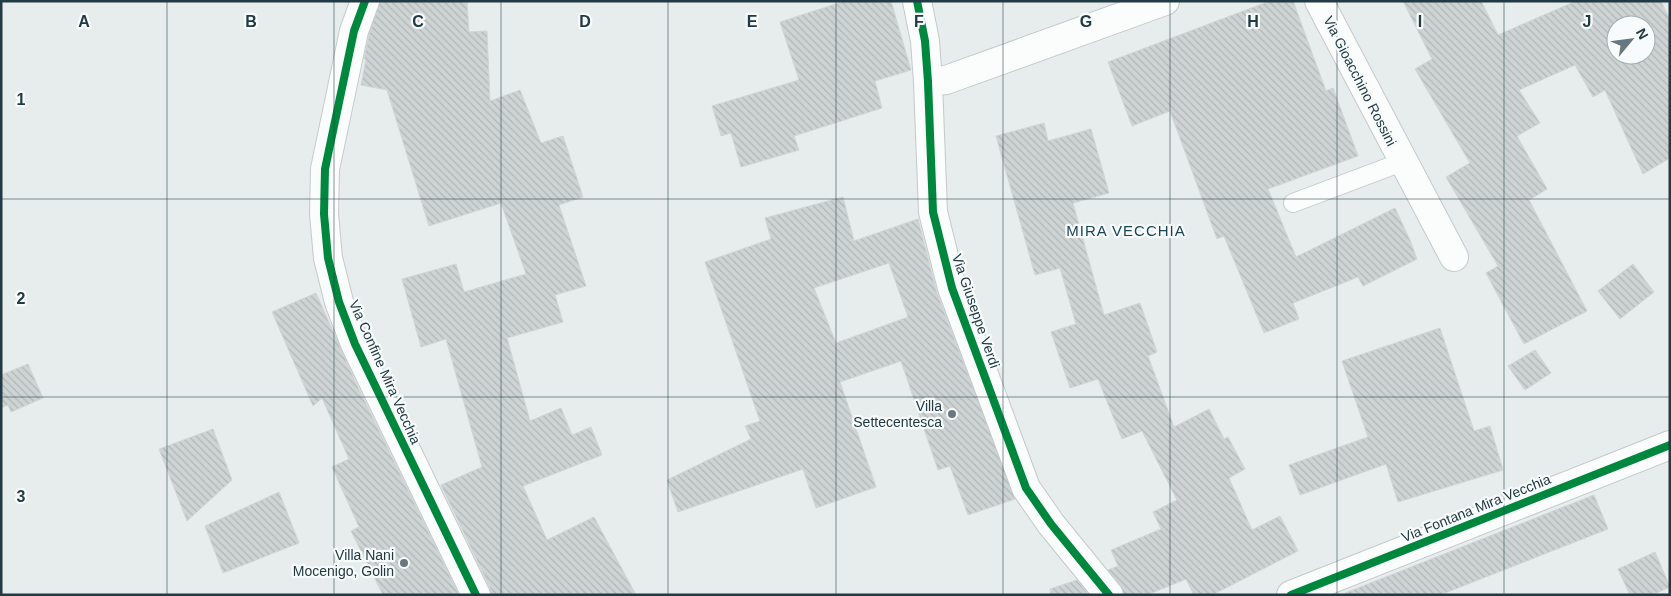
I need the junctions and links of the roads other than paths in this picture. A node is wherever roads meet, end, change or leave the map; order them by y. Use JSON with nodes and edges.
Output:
{"nodes":[{"id":1,"x":364,"y":1,"type":"edge"},
{"id":2,"x":917,"y":1,"type":"edge"},
{"id":3,"x":1164,"y":1,"type":"edge"},
{"id":4,"x":1319,"y":1,"type":"edge"},
{"id":5,"x":928,"y":82,"type":"junction"},
{"id":6,"x":1402,"y":162,"type":"junction"},
{"id":7,"x":1293,"y":203,"type":"dead end"},
{"id":8,"x":1454,"y":257,"type":"dead end"},
{"id":9,"x":1670,"y":446,"type":"edge"},
{"id":10,"x":476,"y":595,"type":"edge"},
{"id":11,"x":1109,"y":595,"type":"edge"},
{"id":12,"x":1291,"y":595,"type":"edge"}],
"edges":[{"from":1,"to":10,"type":"street","name":"Via Confine Mira Vecchia"},
{"from":2,"to":5,"type":"street","name":"Via Giuseppe Verdi"},
{"from":3,"to":5,"type":"street"},
{"from":4,"to":6,"type":"street","name":"Via Gioacchino Rossini"},
{"from":5,"to":11,"type":"street","name":"Via Giuseppe Verdi"},
{"from":6,"to":7,"type":"lane","name":"Via Gioacchino Rossini"},
{"from":6,"to":8,"type":"street","name":"Via Gioacchino Rossini"},
{"from":9,"to":12,"type":"street","name":"Via Fontana Mira Vecchia"}]}
